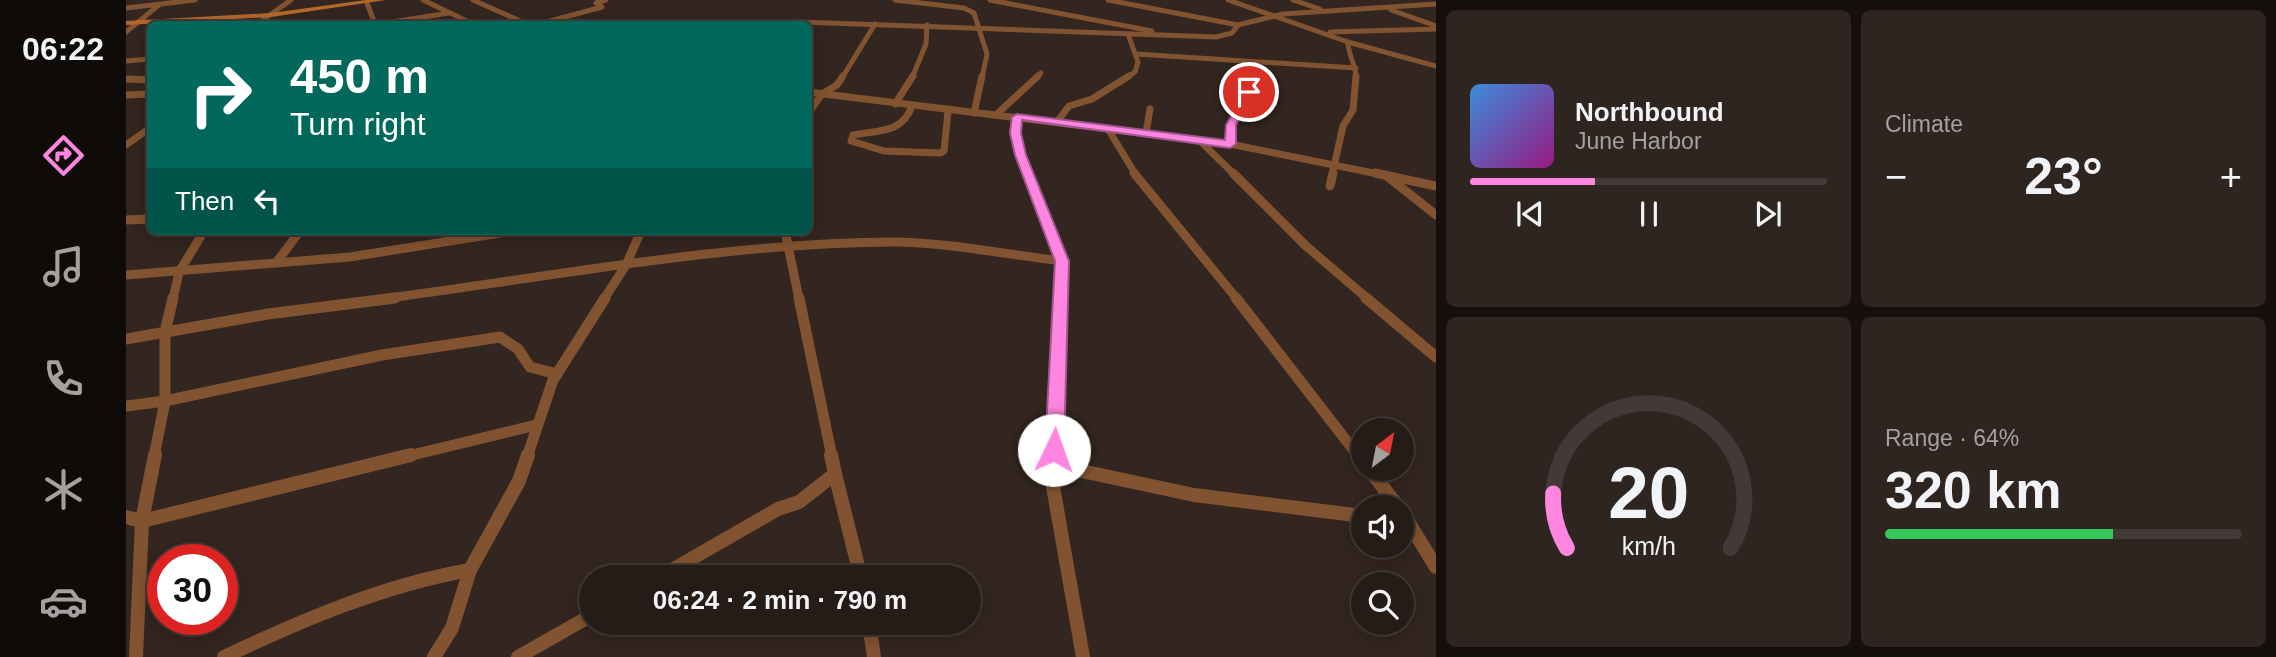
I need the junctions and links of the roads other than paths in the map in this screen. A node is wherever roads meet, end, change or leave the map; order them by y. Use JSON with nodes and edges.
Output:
{"nodes":[{"id":1,"x":195,"y":0,"type":"edge"},
{"id":2,"x":291,"y":0,"type":"edge"},
{"id":3,"x":382,"y":0,"type":"edge"},
{"id":4,"x":424,"y":0,"type":"edge"},
{"id":5,"x":473,"y":0,"type":"edge"},
{"id":6,"x":606,"y":0,"type":"edge"},
{"id":7,"x":895,"y":0,"type":"edge"},
{"id":8,"x":990,"y":0,"type":"edge"},
{"id":9,"x":1108,"y":0,"type":"edge"},
{"id":10,"x":1159,"y":0,"type":"edge"},
{"id":11,"x":1228,"y":0,"type":"edge"},
{"id":12,"x":1293,"y":0,"type":"edge"},
{"id":13,"x":1358,"y":0,"type":"edge"},
{"id":14,"x":1419,"y":0,"type":"edge"},
{"id":15,"x":161,"y":2,"type":"edge"},
{"id":16,"x":367,"y":3,"type":"junction"},
{"id":17,"x":1434,"y":4,"type":"edge"},
{"id":18,"x":1144,"y":7,"type":"junction"},
{"id":19,"x":126,"y":8,"type":"edge"},
{"id":20,"x":1384,"y":8,"type":"junction"},
{"id":21,"x":1327,"y":11,"type":"junction"},
{"id":22,"x":449,"y":13,"type":"junction"},
{"id":23,"x":271,"y":15,"type":"junction"},
{"id":24,"x":1275,"y":16,"type":"junction"},
{"id":25,"x":203,"y":21,"type":"edge"},
{"id":26,"x":262,"y":21,"type":"edge"},
{"id":27,"x":376,"y":21,"type":"edge"},
{"id":28,"x":397,"y":21,"type":"edge"},
{"id":29,"x":466,"y":21,"type":"edge"},
{"id":30,"x":520,"y":21,"type":"edge"},
{"id":31,"x":550,"y":21,"type":"edge"},
{"id":32,"x":126,"y":23,"type":"edge"},
{"id":33,"x":141,"y":23,"type":"junction"},
{"id":34,"x":147,"y":23,"type":"edge"},
{"id":35,"x":812,"y":23,"type":"edge"},
{"id":36,"x":875,"y":24,"type":"junction"},
{"id":37,"x":927,"y":25,"type":"junction"},
{"id":38,"x":1238,"y":25,"type":"junction"},
{"id":39,"x":978,"y":29,"type":"junction"},
{"id":40,"x":1436,"y":30,"type":"edge"},
{"id":41,"x":126,"y":32,"type":"edge"},
{"id":42,"x":1323,"y":32,"type":"junction"},
{"id":43,"x":1128,"y":34,"type":"junction"},
{"id":44,"x":1160,"y":35,"type":"junction"},
{"id":45,"x":1348,"y":42,"type":"junction"},
{"id":46,"x":1136,"y":54,"type":"junction"},
{"id":47,"x":147,"y":59,"type":"edge"},
{"id":48,"x":126,"y":61,"type":"edge"},
{"id":49,"x":1426,"y":64,"type":"junction"},
{"id":50,"x":1436,"y":66,"type":"edge"},
{"id":51,"x":1356,"y":68,"type":"junction"},
{"id":52,"x":1041,"y":73,"type":"dead end"},
{"id":53,"x":1436,"y":73,"type":"edge"},
{"id":54,"x":126,"y":79,"type":"edge"},
{"id":55,"x":147,"y":80,"type":"edge"},
{"id":56,"x":1248,"y":81,"type":"dead end"},
{"id":57,"x":812,"y":93,"type":"edge"},
{"id":58,"x":126,"y":94,"type":"edge"},
{"id":59,"x":147,"y":94,"type":"edge"},
{"id":60,"x":822,"y":94,"type":"junction"},
{"id":61,"x":895,"y":104,"type":"junction"},
{"id":62,"x":912,"y":106,"type":"junction"},
{"id":63,"x":812,"y":108,"type":"edge"},
{"id":64,"x":1150,"y":109,"type":"dead end"},
{"id":65,"x":948,"y":111,"type":"junction"},
{"id":66,"x":974,"y":113,"type":"junction"},
{"id":67,"x":996,"y":115,"type":"junction"},
{"id":68,"x":1017,"y":117,"type":"junction"},
{"id":69,"x":1057,"y":122,"type":"junction"},
{"id":70,"x":1108,"y":129,"type":"junction"},
{"id":71,"x":147,"y":130,"type":"edge"},
{"id":72,"x":1146,"y":133,"type":"junction"},
{"id":73,"x":130,"y":139,"type":"edge"},
{"id":74,"x":1199,"y":140,"type":"junction"},
{"id":75,"x":1230,"y":144,"type":"junction"},
{"id":76,"x":126,"y":145,"type":"edge"},
{"id":77,"x":1334,"y":164,"type":"junction"},
{"id":78,"x":1386,"y":175,"type":"junction"},
{"id":79,"x":1330,"y":186,"type":"dead end"},
{"id":80,"x":1436,"y":186,"type":"edge"},
{"id":81,"x":1436,"y":215,"type":"edge"},
{"id":82,"x":147,"y":219,"type":"edge"},
{"id":83,"x":126,"y":220,"type":"edge"},
{"id":84,"x":202,"y":235,"type":"edge"},
{"id":85,"x":297,"y":235,"type":"edge"},
{"id":86,"x":488,"y":235,"type":"edge"},
{"id":87,"x":639,"y":235,"type":"edge"},
{"id":88,"x":785,"y":235,"type":"edge"},
{"id":89,"x":786,"y":248,"type":"junction"},
{"id":90,"x":1062,"y":261,"type":"junction"},
{"id":91,"x":276,"y":263,"type":"junction"},
{"id":92,"x":626,"y":265,"type":"junction"},
{"id":93,"x":179,"y":272,"type":"junction"},
{"id":94,"x":126,"y":275,"type":"edge"},
{"id":95,"x":165,"y":332,"type":"junction"},
{"id":96,"x":126,"y":339,"type":"edge"},
{"id":97,"x":1436,"y":357,"type":"edge"},
{"id":98,"x":557,"y":374,"type":"junction"},
{"id":99,"x":165,"y":401,"type":"junction"},
{"id":100,"x":126,"y":406,"type":"edge"},
{"id":101,"x":537,"y":425,"type":"junction"},
{"id":102,"x":1351,"y":446,"type":"edge"},
{"id":103,"x":1049,"y":464,"type":"junction"},
{"id":104,"x":835,"y":474,"type":"junction"},
{"id":105,"x":1351,"y":515,"type":"edge"},
{"id":106,"x":126,"y":517,"type":"edge"},
{"id":107,"x":142,"y":521,"type":"junction"},
{"id":108,"x":1414,"y":532,"type":"edge"},
{"id":109,"x":681,"y":565,"type":"edge"},
{"id":110,"x":858,"y":565,"type":"edge"},
{"id":111,"x":1436,"y":567,"type":"edge"},
{"id":112,"x":133,"y":569,"type":"edge"},
{"id":113,"x":470,"y":570,"type":"junction"},
{"id":114,"x":579,"y":622,"type":"edge"},
{"id":115,"x":871,"y":635,"type":"edge"},
{"id":116,"x":136,"y":657,"type":"edge"},
{"id":117,"x":224,"y":657,"type":"edge"},
{"id":118,"x":434,"y":657,"type":"edge"},
{"id":119,"x":518,"y":657,"type":"edge"},
{"id":120,"x":874,"y":657,"type":"edge"},
{"id":121,"x":1083,"y":657,"type":"edge"}],
"edges":[{"from":1,"to":15,"type":"street"},
{"from":2,"to":23,"type":"street"},
{"from":3,"to":16,"type":"main road"},
{"from":4,"to":22,"type":"street"},
{"from":5,"to":30,"type":"street"},
{"from":6,"to":31,"type":"street"},
{"from":7,"to":39,"type":"street"},
{"from":8,"to":44,"type":"street"},
{"from":9,"to":18,"type":"street"},
{"from":10,"to":18,"type":"street"},
{"from":11,"to":24,"type":"street"},
{"from":12,"to":21,"type":"street"},
{"from":13,"to":20,"type":"street"},
{"from":14,"to":17,"type":"street"},
{"from":15,"to":19,"type":"street"},
{"from":15,"to":33,"type":"street"},
{"from":16,"to":23,"type":"main road"},
{"from":16,"to":27,"type":"street"},
{"from":17,"to":20,"type":"street"},
{"from":18,"to":38,"type":"street"},
{"from":20,"to":21,"type":"street"},
{"from":20,"to":40,"type":"street"},
{"from":21,"to":24,"type":"street"},
{"from":22,"to":28,"type":"street"},
{"from":22,"to":29,"type":"street"},
{"from":23,"to":25,"type":"main road"},
{"from":23,"to":26,"type":"street"},
{"from":24,"to":38,"type":"street"},
{"from":24,"to":42,"type":"street"},
{"from":32,"to":33,"type":"main road"},
{"from":33,"to":34,"type":"main road"},
{"from":33,"to":41,"type":"street"},
{"from":35,"to":36,"type":"street"},
{"from":36,"to":37,"type":"street"},
{"from":36,"to":60,"type":"street"},
{"from":37,"to":39,"type":"street"},
{"from":37,"to":61,"type":"street"},
{"from":38,"to":44,"type":"street"},
{"from":39,"to":43,"type":"street"},
{"from":39,"to":66,"type":"street"},
{"from":40,"to":42,"type":"street"},
{"from":42,"to":45,"type":"street"},
{"from":43,"to":44,"type":"street"},
{"from":43,"to":46,"type":"street"},
{"from":45,"to":49,"type":"street"},
{"from":45,"to":51,"type":"street"},
{"from":46,"to":51,"type":"street"},
{"from":46,"to":69,"type":"street"},
{"from":47,"to":48,"type":"street"},
{"from":49,"to":50,"type":"street"},
{"from":49,"to":53,"type":"street"},
{"from":51,"to":77,"type":"street"},
{"from":52,"to":67,"type":"street"},
{"from":54,"to":55,"type":"street"},
{"from":56,"to":75,"type":"street"},
{"from":57,"to":60,"type":"street"},
{"from":58,"to":59,"type":"street"},
{"from":60,"to":61,"type":"street"},
{"from":60,"to":63,"type":"street"},
{"from":61,"to":62,"type":"street"},
{"from":62,"to":65,"type":"street"},
{"from":62,"to":65,"type":"street"},
{"from":64,"to":72,"type":"street"},
{"from":65,"to":66,"type":"street"},
{"from":66,"to":67,"type":"street"},
{"from":67,"to":68,"type":"street"},
{"from":68,"to":69,"type":"street"},
{"from":68,"to":90,"type":"street"},
{"from":69,"to":70,"type":"street"},
{"from":70,"to":72,"type":"street"},
{"from":70,"to":102,"type":"street"},
{"from":71,"to":73,"type":"street"},
{"from":72,"to":74,"type":"street"},
{"from":73,"to":76,"type":"street"},
{"from":74,"to":75,"type":"street"},
{"from":74,"to":97,"type":"street"},
{"from":75,"to":77,"type":"street"},
{"from":77,"to":78,"type":"street"},
{"from":77,"to":79,"type":"street"},
{"from":78,"to":80,"type":"street"},
{"from":78,"to":81,"type":"street"},
{"from":82,"to":83,"type":"street"},
{"from":84,"to":93,"type":"street"},
{"from":85,"to":91,"type":"street"},
{"from":86,"to":91,"type":"street"},
{"from":87,"to":92,"type":"street"},
{"from":88,"to":89,"type":"street"},
{"from":89,"to":90,"type":"street"},
{"from":89,"to":92,"type":"street"},
{"from":89,"to":104,"type":"street"},
{"from":90,"to":103,"type":"street"},
{"from":91,"to":93,"type":"street"},
{"from":92,"to":95,"type":"street"},
{"from":92,"to":98,"type":"street"},
{"from":93,"to":94,"type":"street"},
{"from":93,"to":95,"type":"street"},
{"from":95,"to":96,"type":"street"},
{"from":95,"to":99,"type":"street"},
{"from":98,"to":99,"type":"street"},
{"from":98,"to":101,"type":"street"},
{"from":99,"to":100,"type":"street"},
{"from":99,"to":107,"type":"street"},
{"from":101,"to":107,"type":"street"},
{"from":101,"to":113,"type":"street"},
{"from":103,"to":105,"type":"street"},
{"from":103,"to":121,"type":"street"},
{"from":104,"to":109,"type":"street"},
{"from":104,"to":110,"type":"street"},
{"from":106,"to":107,"type":"street"},
{"from":107,"to":112,"type":"street"},
{"from":108,"to":111,"type":"street"},
{"from":112,"to":116,"type":"street"},
{"from":113,"to":117,"type":"street"},
{"from":113,"to":118,"type":"street"},
{"from":114,"to":119,"type":"street"},
{"from":115,"to":120,"type":"street"}]}
